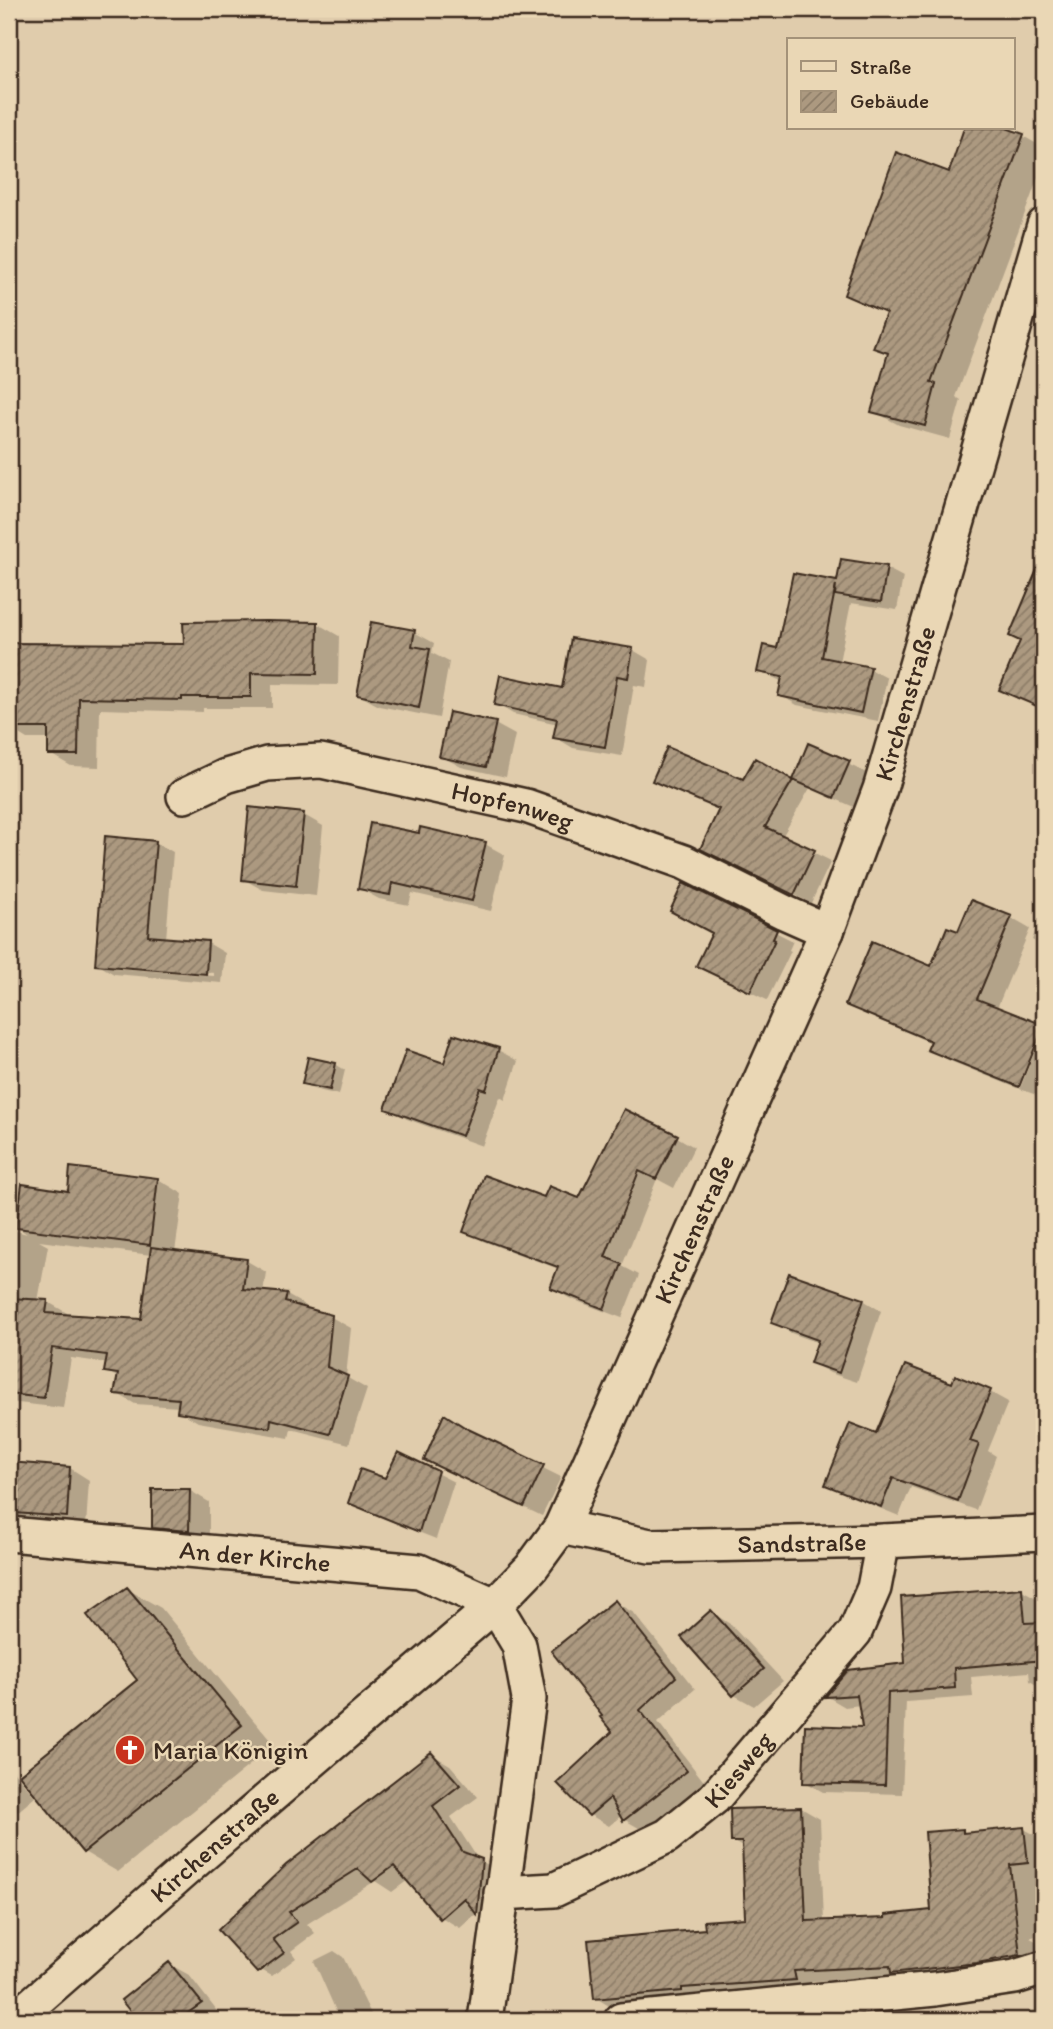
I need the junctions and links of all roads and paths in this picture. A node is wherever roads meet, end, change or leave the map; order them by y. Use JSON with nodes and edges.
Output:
{"nodes":[{"id":1,"x":1044,"y":225,"type":"edge"},
{"id":2,"x":184,"y":796,"type":"dead end"},
{"id":3,"x":827,"y":931,"type":"junction"},
{"id":4,"x":561,"y":1527,"type":"junction"},
{"id":5,"x":1044,"y":1533,"type":"edge"},
{"id":6,"x":9,"y":1534,"type":"edge"},
{"id":7,"x":883,"y":1541,"type":"junction"},
{"id":8,"x":495,"y":1605,"type":"junction"},
{"id":9,"x":501,"y":1893,"type":"junction"},
{"id":10,"x":1044,"y":1968,"type":"edge"},
{"id":11,"x":17,"y":2019,"type":"edge"},
{"id":12,"x":485,"y":2020,"type":"edge"},
{"id":13,"x":621,"y":2020,"type":"edge"}],
"edges":[{"from":1,"to":3,"type":"street","name":"Kirchenstraße"},
{"from":2,"to":3,"type":"street","name":"Hopfenweg"},
{"from":3,"to":4,"type":"street","name":"Kirchenstraße"},
{"from":4,"to":7,"type":"street","name":"Sandstraße"},
{"from":4,"to":8,"type":"street","name":"Kirchenstraße"},
{"from":5,"to":7,"type":"street","name":"Sandstraße"},
{"from":6,"to":8,"type":"street","name":"An der Kirche"},
{"from":7,"to":9,"type":"street","name":"Kiesweg"},
{"from":8,"to":9,"type":"street"},
{"from":8,"to":11,"type":"street","name":"Kirchenstraße"},
{"from":9,"to":12,"type":"street"},
{"from":10,"to":13,"type":"street"}]}
